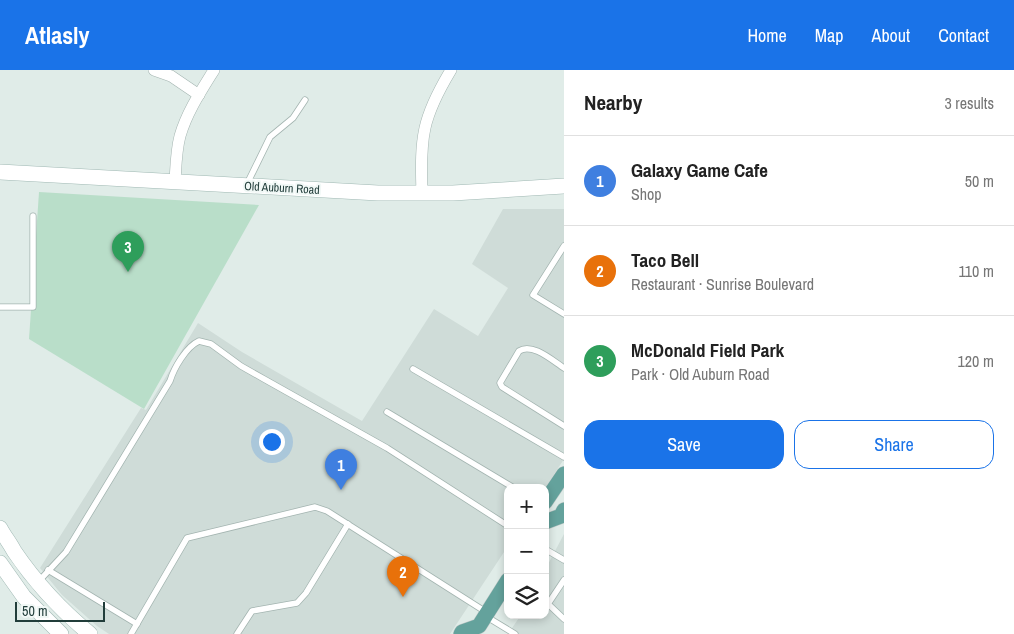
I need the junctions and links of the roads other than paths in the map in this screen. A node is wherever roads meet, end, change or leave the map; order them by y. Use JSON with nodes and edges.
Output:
{"nodes":[{"id":1,"x":154,"y":70,"type":"edge"},
{"id":2,"x":214,"y":70,"type":"edge"},
{"id":3,"x":451,"y":70,"type":"edge"},
{"id":4,"x":199,"y":95,"type":"junction"},
{"id":5,"x":305,"y":100,"type":"dead end"},
{"id":6,"x":0,"y":172,"type":"edge"},
{"id":7,"x":175,"y":182,"type":"junction"},
{"id":8,"x":246,"y":186,"type":"junction"},
{"id":9,"x":564,"y":186,"type":"edge"},
{"id":10,"x":422,"y":193,"type":"junction"},
{"id":11,"x":34,"y":216,"type":"dead end"},
{"id":12,"x":564,"y":246,"type":"edge"},
{"id":13,"x":0,"y":307,"type":"edge"},
{"id":14,"x":564,"y":314,"type":"edge"},
{"id":15,"x":564,"y":368,"type":"edge"},
{"id":16,"x":413,"y":369,"type":"dead end"},
{"id":17,"x":387,"y":412,"type":"dead end"},
{"id":18,"x":564,"y":426,"type":"edge"},
{"id":19,"x":564,"y":457,"type":"edge"},
{"id":20,"x":564,"y":474,"type":"edge"},
{"id":21,"x":507,"y":484,"type":"edge"},
{"id":22,"x":549,"y":496,"type":"edge"},
{"id":23,"x":564,"y":510,"type":"edge"},
{"id":24,"x":549,"y":520,"type":"edge"},
{"id":25,"x":504,"y":523,"type":"edge"},
{"id":26,"x":348,"y":524,"type":"junction"},
{"id":27,"x":0,"y":528,"type":"edge"},
{"id":28,"x":549,"y":551,"type":"edge"},
{"id":29,"x":564,"y":560,"type":"edge"},
{"id":30,"x":0,"y":563,"type":"edge"},
{"id":31,"x":48,"y":570,"type":"junction"},
{"id":32,"x":564,"y":580,"type":"edge"},
{"id":33,"x":38,"y":583,"type":"junction"},
{"id":34,"x":504,"y":587,"type":"edge"},
{"id":35,"x":549,"y":600,"type":"edge"},
{"id":36,"x":549,"y":605,"type":"edge"},
{"id":37,"x":66,"y":613,"type":"junction"},
{"id":38,"x":564,"y":619,"type":"edge"},
{"id":39,"x":483,"y":622,"type":"edge"},
{"id":40,"x":137,"y":624,"type":"junction"},
{"id":41,"x":55,"y":632,"type":"edge"},
{"id":42,"x":90,"y":634,"type":"edge"},
{"id":43,"x":131,"y":634,"type":"edge"},
{"id":44,"x":239,"y":634,"type":"edge"},
{"id":45,"x":461,"y":634,"type":"edge"},
{"id":46,"x":515,"y":634,"type":"edge"}],
"edges":[{"from":1,"to":4,"type":"street"},
{"from":2,"to":4,"type":"street"},
{"from":3,"to":10,"type":"street"},
{"from":4,"to":7,"type":"street"},
{"from":5,"to":8,"type":"lane"},
{"from":6,"to":7,"type":"main road","name":"Old Auburn Road"},
{"from":7,"to":8,"type":"main road","name":"Old Auburn Road"},
{"from":8,"to":10,"type":"main road","name":"Old Auburn Road"},
{"from":9,"to":10,"type":"main road","name":"Old Auburn Road"},
{"from":11,"to":13,"type":"lane"},
{"from":12,"to":14,"type":"lane"},
{"from":15,"to":18,"type":"lane"},
{"from":16,"to":19,"type":"lane"},
{"from":17,"to":21,"type":"lane"},
{"from":20,"to":22,"type":"main road"},
{"from":23,"to":24,"type":"main road"},
{"from":25,"to":31,"type":"lane"},
{"from":26,"to":39,"type":"lane"},
{"from":26,"to":40,"type":"lane"},
{"from":26,"to":44,"type":"lane"},
{"from":27,"to":33,"type":"main road"},
{"from":28,"to":29,"type":"lane"},
{"from":30,"to":41,"type":"main road"},
{"from":31,"to":33,"type":"lane"},
{"from":31,"to":40,"type":"lane"},
{"from":32,"to":35,"type":"lane"},
{"from":33,"to":37,"type":"main road"},
{"from":34,"to":39,"type":"main road"},
{"from":36,"to":38,"type":"lane"},
{"from":37,"to":41,"type":"street"},
{"from":37,"to":42,"type":"main road"},
{"from":39,"to":45,"type":"main road"},
{"from":39,"to":46,"type":"lane"},
{"from":40,"to":43,"type":"lane"}]}
